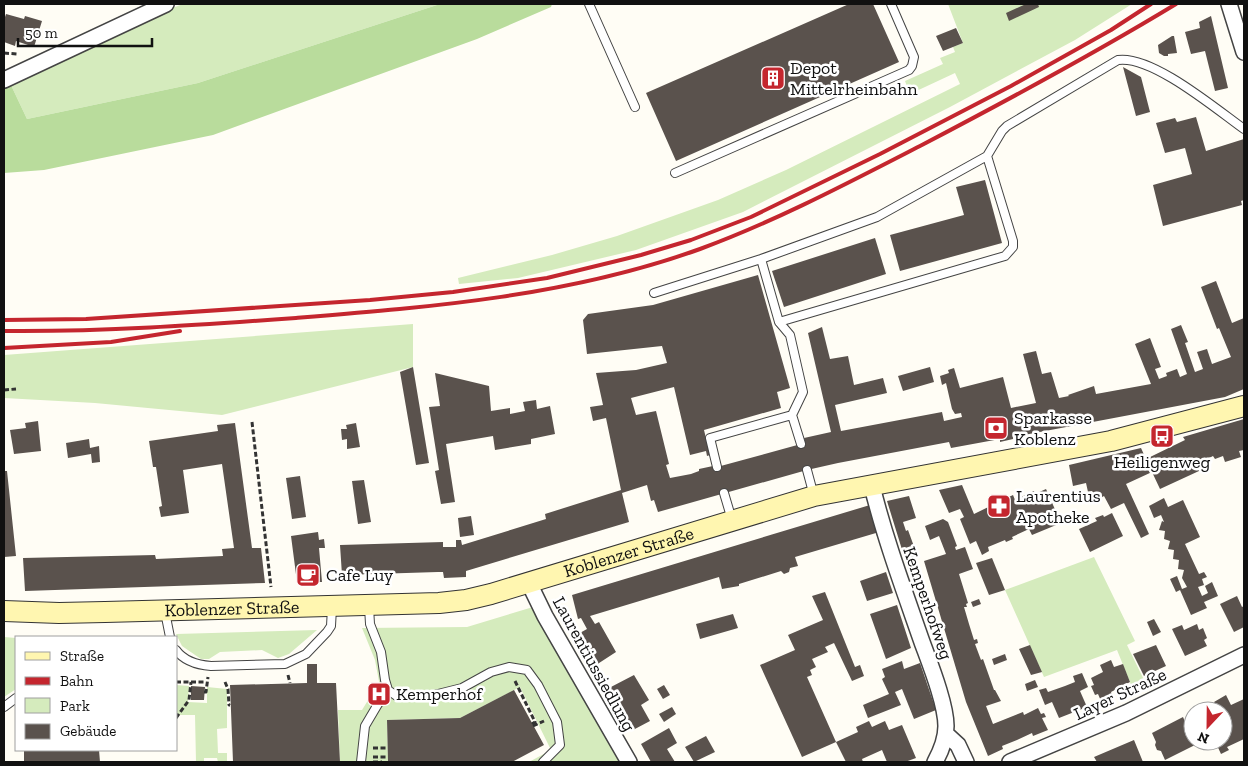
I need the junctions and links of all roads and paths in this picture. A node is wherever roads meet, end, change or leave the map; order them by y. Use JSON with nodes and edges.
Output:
{"nodes":[{"id":1,"x":166,"y":4,"type":"edge"},
{"id":2,"x":588,"y":4,"type":"edge"},
{"id":3,"x":891,"y":4,"type":"edge"},
{"id":4,"x":1229,"y":4,"type":"edge"},
{"id":5,"x":1244,"y":52,"type":"edge"},
{"id":6,"x":4,"y":53,"type":"edge"},
{"id":7,"x":17,"y":54,"type":"dead end"},
{"id":8,"x":4,"y":80,"type":"edge"},
{"id":9,"x":636,"y":107,"type":"dead end"},
{"id":10,"x":1244,"y":129,"type":"edge"},
{"id":11,"x":987,"y":156,"type":"junction"},
{"id":12,"x":675,"y":173,"type":"dead end"},
{"id":13,"x":761,"y":259,"type":"junction"},
{"id":14,"x":654,"y":293,"type":"dead end"},
{"id":15,"x":779,"y":322,"type":"junction"},
{"id":16,"x":16,"y":389,"type":"dead end"},
{"id":17,"x":4,"y":390,"type":"edge"},
{"id":18,"x":1244,"y":406,"type":"edge"},
{"id":19,"x":792,"y":415,"type":"junction"},
{"id":20,"x":252,"y":422,"type":"dead end"},
{"id":21,"x":801,"y":444,"type":"dead end"},
{"id":22,"x":717,"y":467,"type":"dead end"},
{"id":23,"x":807,"y":470,"type":"dead end"},
{"id":24,"x":872,"y":486,"type":"junction"},
{"id":25,"x":724,"y":493,"type":"dead end"},
{"id":26,"x":814,"y":496,"type":"junction"},
{"id":27,"x":732,"y":520,"type":"junction"},
{"id":28,"x":529,"y":583,"type":"junction"},
{"id":29,"x":271,"y":587,"type":"dead end"},
{"id":30,"x":368,"y":605,"type":"junction"},
{"id":31,"x":332,"y":606,"type":"junction"},
{"id":32,"x":165,"y":610,"type":"junction"},
{"id":33,"x":4,"y":611,"type":"edge"},
{"id":34,"x":170,"y":636,"type":"edge"},
{"id":35,"x":178,"y":654,"type":"edge"},
{"id":36,"x":1244,"y":655,"type":"edge"},
{"id":37,"x":509,"y":667,"type":"junction"},
{"id":38,"x":178,"y":682,"type":"edge"},
{"id":39,"x":191,"y":682,"type":"junction"},
{"id":40,"x":225,"y":682,"type":"dead end"},
{"id":41,"x":388,"y":690,"type":"junction"},
{"id":42,"x":204,"y":692,"type":"dead end"},
{"id":43,"x":15,"y":699,"type":"edge"},
{"id":44,"x":230,"y":705,"type":"dead end"},
{"id":45,"x":4,"y":707,"type":"edge"},
{"id":46,"x":178,"y":715,"type":"edge"},
{"id":47,"x":532,"y":724,"type":"dead end"},
{"id":48,"x":946,"y":734,"type":"junction"},
{"id":49,"x":361,"y":762,"type":"edge"},
{"id":50,"x":543,"y":762,"type":"edge"},
{"id":51,"x":628,"y":762,"type":"edge"},
{"id":52,"x":935,"y":762,"type":"edge"},
{"id":53,"x":966,"y":762,"type":"edge"},
{"id":54,"x":1010,"y":762,"type":"edge"}],
"edges":[{"from":1,"to":8,"type":"street"},
{"from":2,"to":9,"type":"lane"},
{"from":3,"to":12,"type":"lane"},
{"from":4,"to":5,"type":"street"},
{"from":6,"to":7,"type":"path"},
{"from":10,"to":11,"type":"lane"},
{"from":11,"to":13,"type":"lane"},
{"from":11,"to":15,"type":"lane"},
{"from":13,"to":14,"type":"lane"},
{"from":13,"to":15,"type":"lane"},
{"from":15,"to":19,"type":"lane"},
{"from":16,"to":17,"type":"path"},
{"from":18,"to":24,"type":"street","name":"Koblenzer Straße"},
{"from":19,"to":21,"type":"lane"},
{"from":19,"to":22,"type":"lane"},
{"from":20,"to":29,"type":"path"},
{"from":23,"to":26,"type":"lane"},
{"from":24,"to":26,"type":"street","name":"Koblenzer Straße"},
{"from":24,"to":48,"type":"street","name":"Kemperhofweg"},
{"from":25,"to":27,"type":"lane"},
{"from":26,"to":27,"type":"street","name":"Koblenzer Straße"},
{"from":27,"to":28,"type":"street","name":"Koblenzer Straße"},
{"from":28,"to":30,"type":"street","name":"Koblenzer Straße"},
{"from":28,"to":51,"type":"street","name":"Laurentiussiedlung"},
{"from":30,"to":31,"type":"street","name":"Koblenzer Straße"},
{"from":30,"to":41,"type":"lane"},
{"from":31,"to":32,"type":"street","name":"Koblenzer Straße"},
{"from":31,"to":35,"type":"lane"},
{"from":32,"to":33,"type":"street","name":"Koblenzer Straße"},
{"from":32,"to":34,"type":"lane"},
{"from":36,"to":54,"type":"street","name":"Layer Straße"},
{"from":37,"to":41,"type":"lane"},
{"from":37,"to":47,"type":"path"},
{"from":37,"to":50,"type":"lane"},
{"from":38,"to":39,"type":"path"},
{"from":39,"to":42,"type":"path"},
{"from":39,"to":46,"type":"path"},
{"from":40,"to":44,"type":"path"},
{"from":41,"to":49,"type":"lane"},
{"from":43,"to":45,"type":"lane"},
{"from":48,"to":52,"type":"street","name":"Kemperhofweg"},
{"from":48,"to":53,"type":"street"}]}
